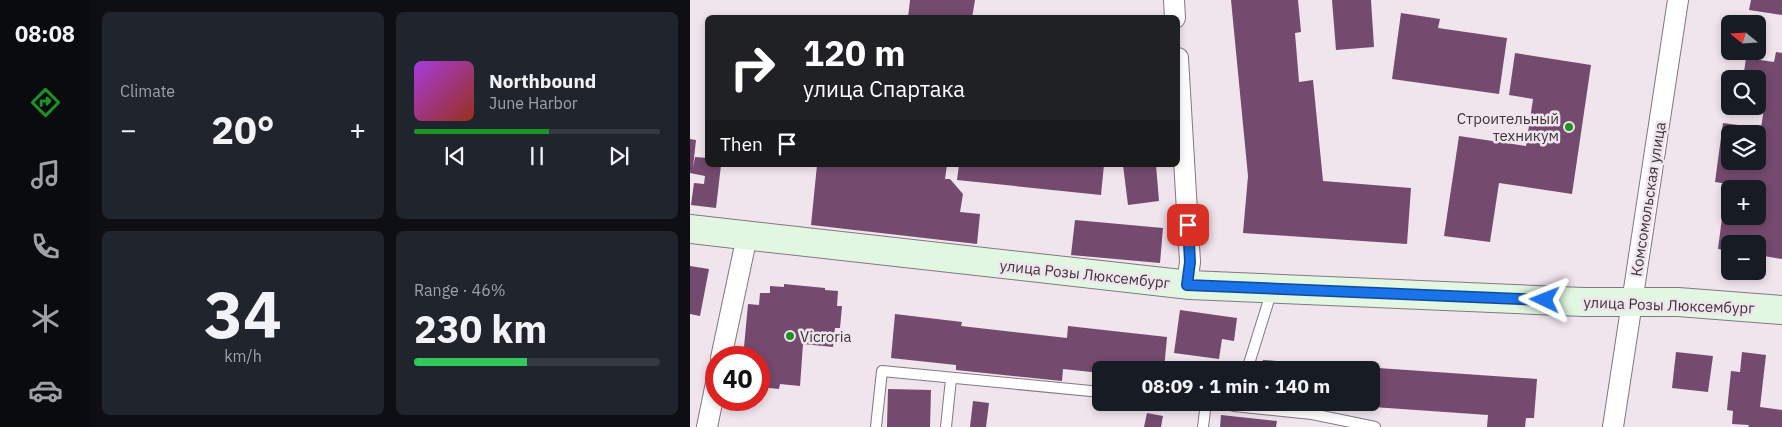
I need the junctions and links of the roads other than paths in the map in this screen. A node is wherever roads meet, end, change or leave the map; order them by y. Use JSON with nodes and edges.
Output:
{"nodes":[{"id":1,"x":1174,"y":0,"type":"edge"},
{"id":2,"x":1678,"y":0,"type":"edge"},
{"id":3,"x":1175,"y":15,"type":"edge"},
{"id":4,"x":1180,"y":92,"type":"edge"},
{"id":5,"x":690,"y":229,"type":"edge"},
{"id":6,"x":747,"y":236,"type":"junction"},
{"id":7,"x":1187,"y":285,"type":"junction"},
{"id":8,"x":1273,"y":289,"type":"junction"},
{"id":9,"x":1631,"y":302,"type":"junction"},
{"id":10,"x":1782,"y":310,"type":"edge"},
{"id":11,"x":724,"y":346,"type":"edge"},
{"id":12,"x":1249,"y":361,"type":"edge"},
{"id":13,"x":951,"y":379,"type":"junction"},
{"id":14,"x":1092,"y":391,"type":"edge"},
{"id":15,"x":710,"y":411,"type":"edge"},
{"id":16,"x":1205,"y":411,"type":"edge"},
{"id":17,"x":1289,"y":411,"type":"edge"},
{"id":18,"x":707,"y":427,"type":"edge"},
{"id":19,"x":876,"y":427,"type":"edge"},
{"id":20,"x":946,"y":427,"type":"edge"},
{"id":21,"x":1203,"y":427,"type":"edge"},
{"id":22,"x":1375,"y":427,"type":"edge"},
{"id":23,"x":1613,"y":427,"type":"edge"}],
"edges":[{"from":1,"to":3,"type":"street"},
{"from":2,"to":9,"type":"street","name":"Комсомольская улица"},
{"from":4,"to":7,"type":"street"},
{"from":5,"to":6,"type":"street","name":"улица Розы Люксембург"},
{"from":6,"to":7,"type":"street","name":"улица Розы Люксембург"},
{"from":6,"to":11,"type":"street"},
{"from":7,"to":8,"type":"street","name":"улица Розы Люксембург"},
{"from":8,"to":9,"type":"street","name":"улица Розы Люксембург"},
{"from":8,"to":12,"type":"lane"},
{"from":9,"to":10,"type":"street","name":"улица Розы Люксембург"},
{"from":9,"to":23,"type":"street","name":"Комсомольская улица"},
{"from":13,"to":14,"type":"lane"},
{"from":13,"to":19,"type":"lane"},
{"from":13,"to":20,"type":"lane"},
{"from":15,"to":18,"type":"street"},
{"from":16,"to":21,"type":"lane"},
{"from":17,"to":22,"type":"lane"}]}
